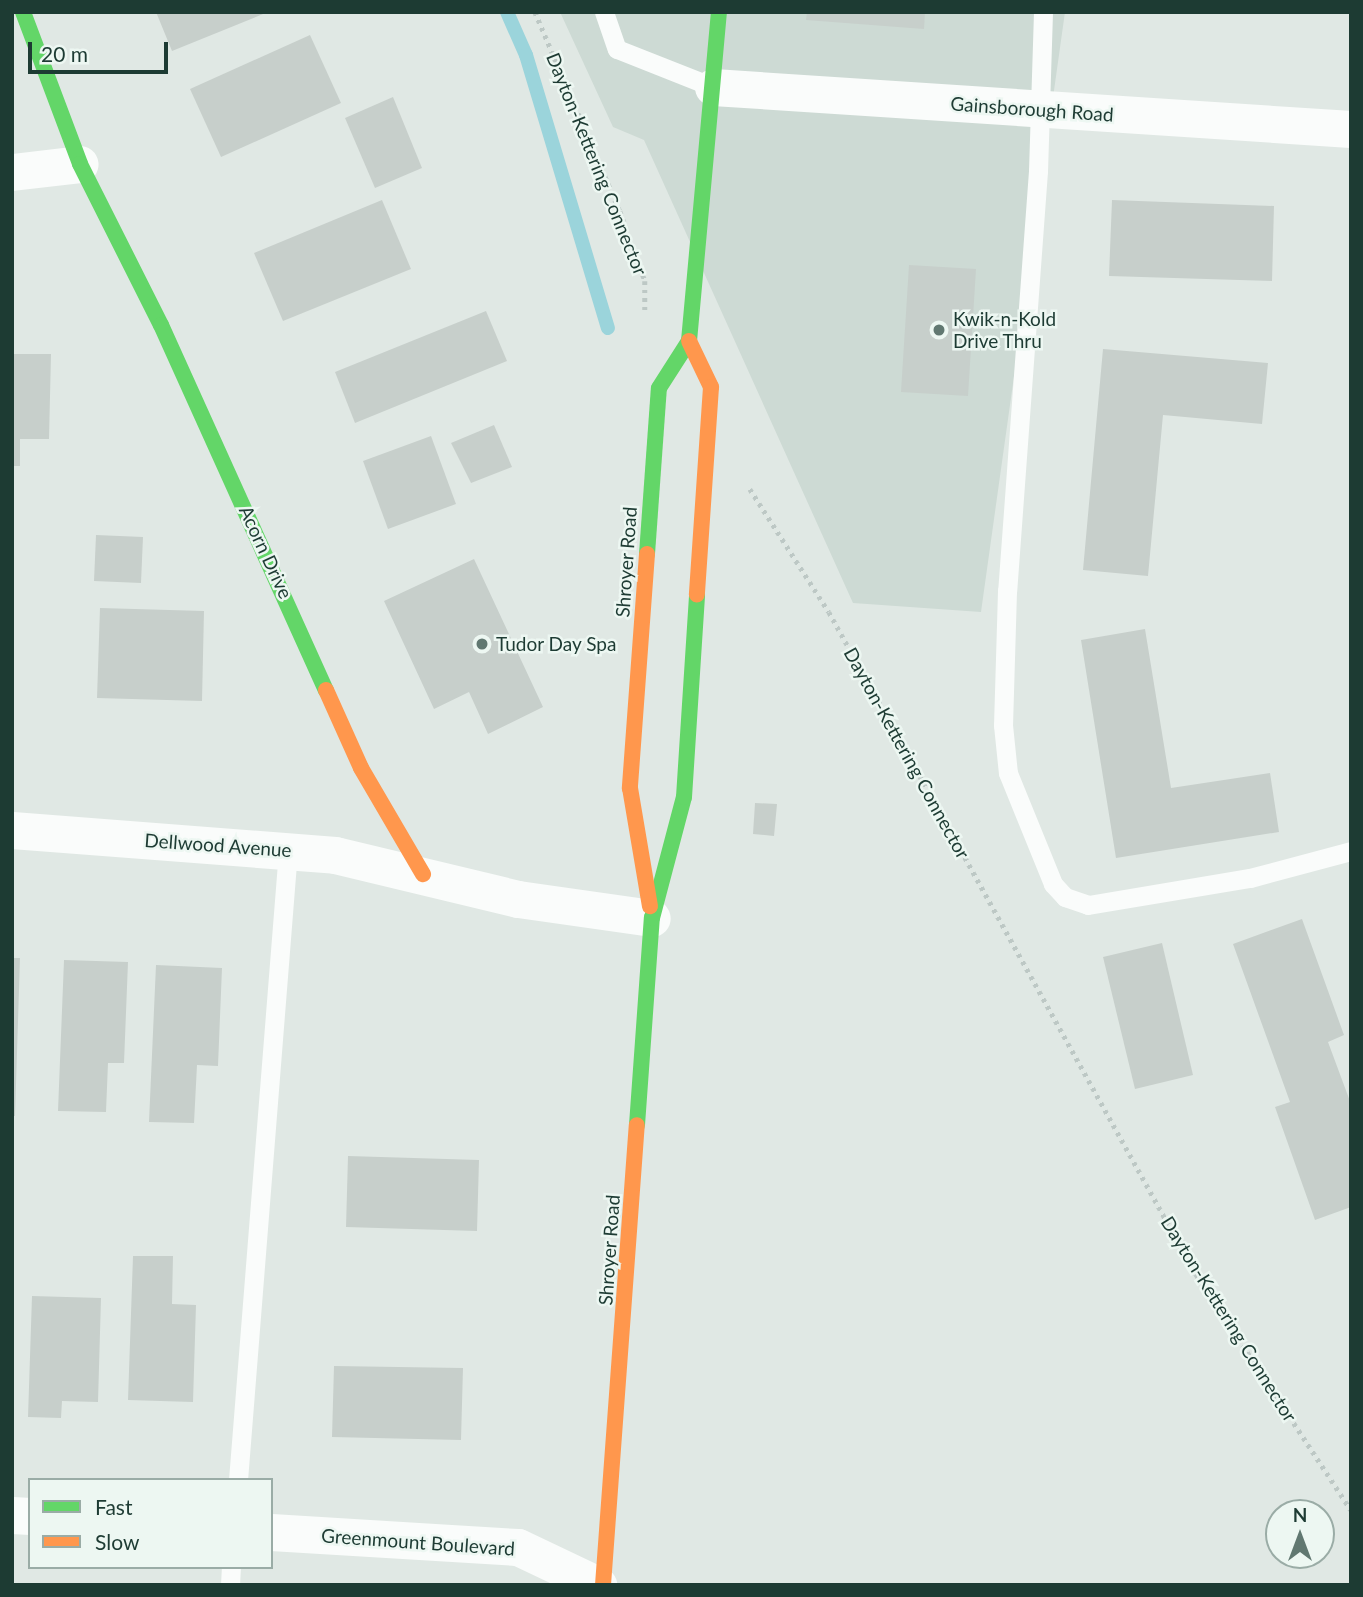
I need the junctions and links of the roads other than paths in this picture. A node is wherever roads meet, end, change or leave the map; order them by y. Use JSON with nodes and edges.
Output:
{"nodes":[{"id":1,"x":23,"y":12,"type":"edge"},
{"id":2,"x":604,"y":12,"type":"edge"},
{"id":3,"x":619,"y":12,"type":"edge"},
{"id":4,"x":719,"y":12,"type":"edge"},
{"id":5,"x":1043,"y":12,"type":"edge"},
{"id":6,"x":617,"y":49,"type":"junction"},
{"id":7,"x":713,"y":87,"type":"junction"},
{"id":8,"x":1041,"y":110,"type":"junction"},
{"id":9,"x":1351,"y":129,"type":"edge"},
{"id":10,"x":80,"y":163,"type":"junction"},
{"id":11,"x":12,"y":172,"type":"edge"},
{"id":12,"x":690,"y":341,"type":"junction"},
{"id":13,"x":12,"y":830,"type":"edge"},
{"id":14,"x":288,"y":850,"type":"junction"},
{"id":15,"x":1351,"y":851,"type":"edge"},
{"id":16,"x":423,"y":874,"type":"junction"},
{"id":17,"x":652,"y":918,"type":"junction"},
{"id":18,"x":238,"y":1478,"type":"edge"},
{"id":19,"x":273,"y":1532,"type":"edge"},
{"id":20,"x":601,"y":1585,"type":"edge"}],
"edges":[{"from":1,"to":10,"type":"main road","name":"Acorn Drive"},
{"from":2,"to":6,"type":"lane"},
{"from":3,"to":6,"type":"lane"},
{"from":4,"to":7,"type":"main road","name":"Shroyer Road"},
{"from":5,"to":8,"type":"lane"},
{"from":6,"to":7,"type":"lane"},
{"from":7,"to":8,"type":"street","name":"Gainsborough Road"},
{"from":7,"to":12,"type":"main road","name":"Shroyer Road"},
{"from":8,"to":9,"type":"street","name":"Gainsborough Road"},
{"from":8,"to":15,"type":"lane"},
{"from":10,"to":11,"type":"street"},
{"from":10,"to":16,"type":"main road","name":"Acorn Drive"},
{"from":12,"to":17,"type":"main road","name":"Shroyer Road"},
{"from":12,"to":17,"type":"main road","name":"Shroyer Road"},
{"from":13,"to":14,"type":"street","name":"Dellwood Avenue"},
{"from":14,"to":16,"type":"street","name":"Dellwood Avenue"},
{"from":14,"to":18,"type":"lane"},
{"from":16,"to":17,"type":"street"},
{"from":17,"to":20,"type":"main road","name":"Shroyer Road"},
{"from":19,"to":20,"type":"street","name":"Greenmount Boulevard"}]}
